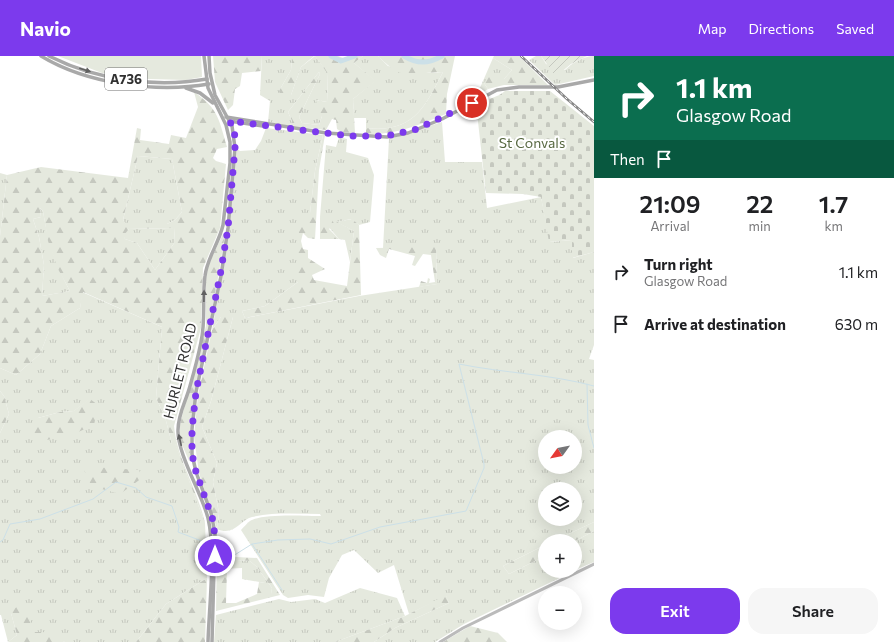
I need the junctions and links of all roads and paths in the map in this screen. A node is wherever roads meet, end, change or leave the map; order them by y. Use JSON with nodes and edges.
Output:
{"nodes":[{"id":1,"x":41,"y":56,"type":"edge"},
{"id":2,"x":49,"y":56,"type":"edge"},
{"id":3,"x":204,"y":56,"type":"edge"},
{"id":4,"x":208,"y":56,"type":"edge"},
{"id":5,"x":594,"y":80,"type":"edge"},
{"id":6,"x":211,"y":81,"type":"junction"},
{"id":7,"x":207,"y":82,"type":"junction"},
{"id":8,"x":158,"y":84,"type":"junction"},
{"id":9,"x":186,"y":85,"type":"junction"},
{"id":10,"x":181,"y":87,"type":"junction"},
{"id":11,"x":215,"y":105,"type":"junction"},
{"id":12,"x":228,"y":119,"type":"junction"},
{"id":13,"x":223,"y":120,"type":"junction"},
{"id":14,"x":594,"y":564,"type":"edge"},
{"id":15,"x":208,"y":642,"type":"edge"},
{"id":16,"x":212,"y":642,"type":"edge"},
{"id":17,"x":440,"y":642,"type":"edge"}],
"edges":[{"from":1,"to":8,"type":"main road","number":"A736"},
{"from":2,"to":8,"type":"main road","number":"A736","one_way":true},
{"from":3,"to":7,"type":"main road","name":"HURLET ROAD"},
{"from":4,"to":6,"type":"main road","name":"HURLET ROAD"},
{"from":5,"to":12,"type":"main road"},
{"from":6,"to":7,"type":"main road"},
{"from":6,"to":12,"type":"main road","name":"HURLET ROAD"},
{"from":7,"to":9,"type":"main road","number":"A736"},
{"from":7,"to":11,"type":"main road","name":"HURLET ROAD"},
{"from":8,"to":9,"type":"main road","number":"A736"},
{"from":8,"to":10,"type":"main road","number":"A736"},
{"from":9,"to":10,"type":"main road","number":"A736"},
{"from":10,"to":11,"type":"main road","number":"A736"},
{"from":11,"to":13,"type":"main road","name":"HURLET ROAD"},
{"from":12,"to":13,"type":"main road"},
{"from":12,"to":16,"type":"main road","name":"HURLET ROAD"},
{"from":15,"to":13,"type":"main road","name":"HURLET ROAD","one_way":true},
{"from":14,"to":17,"type":"main road"}]}
